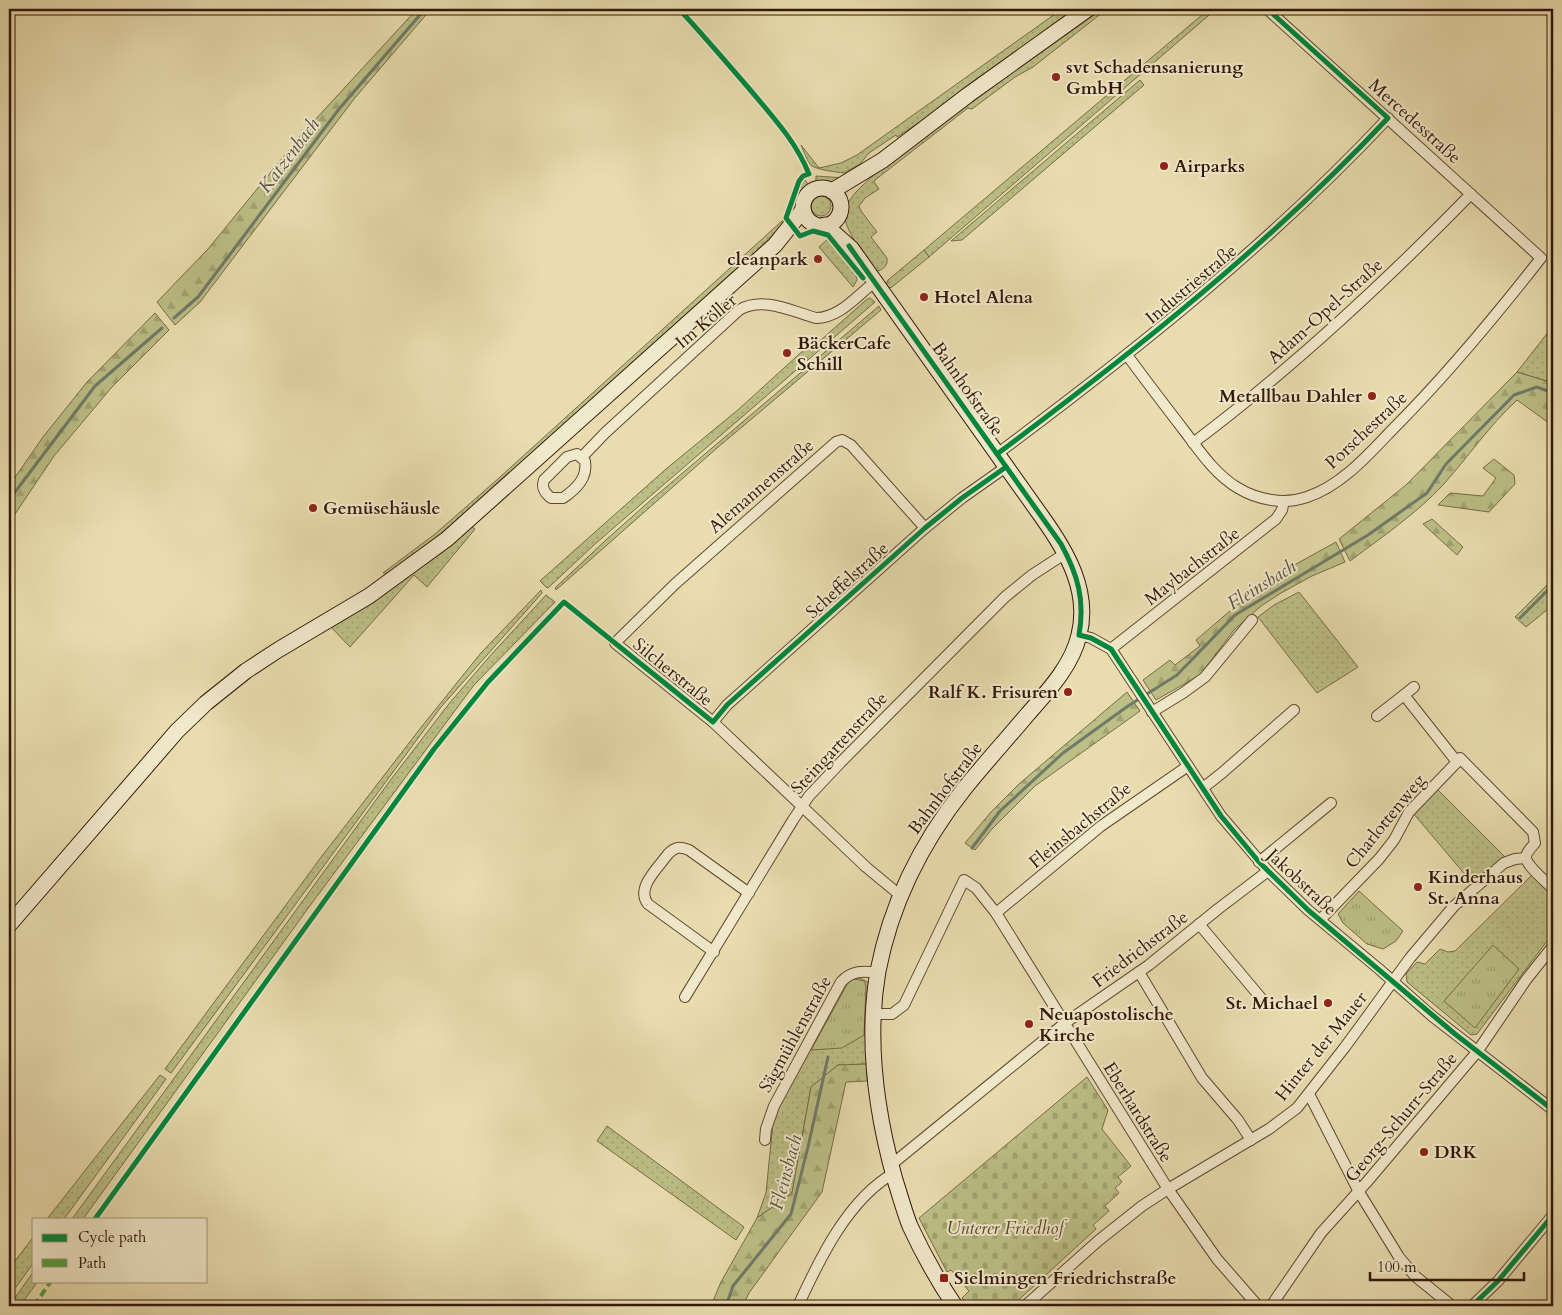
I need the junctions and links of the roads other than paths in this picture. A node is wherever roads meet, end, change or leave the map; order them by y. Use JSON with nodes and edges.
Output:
{"nodes":[{"id":1,"x":1088,"y":9,"type":"edge"},
{"id":2,"x":1270,"y":12,"type":"edge"},
{"id":3,"x":1388,"y":118,"type":"junction"},
{"id":4,"x":1471,"y":194,"type":"junction"},
{"id":5,"x":837,"y":204,"type":"junction"},
{"id":6,"x":803,"y":210,"type":"junction"},
{"id":7,"x":819,"y":225,"type":"junction"},
{"id":8,"x":775,"y":245,"type":"junction"},
{"id":9,"x":849,"y":246,"type":"junction"},
{"id":10,"x":1541,"y":258,"type":"joint"},
{"id":11,"x":875,"y":282,"type":"junction"},
{"id":12,"x":1127,"y":355,"type":"junction"},
{"id":13,"x":1193,"y":443,"type":"junction"},
{"id":14,"x":582,"y":457,"type":"junction"},
{"id":15,"x":1002,"y":460,"type":"junction"},
{"id":16,"x":1284,"y":500,"type":"junction"},
{"id":17,"x":925,"y":528,"type":"junction"},
{"id":18,"x":1066,"y":553,"type":"junction"},
{"id":19,"x":1252,"y":620,"type":"dead end"},
{"id":20,"x":1079,"y":635,"type":"junction"},
{"id":21,"x":616,"y":643,"type":"joint"},
{"id":22,"x":1111,"y":649,"type":"junction"},
{"id":23,"x":1414,"y":686,"type":"dead end"},
{"id":24,"x":1404,"y":695,"type":"junction"},
{"id":25,"x":1150,"y":709,"type":"junction"},
{"id":26,"x":1294,"y":710,"type":"dead end"},
{"id":27,"x":1377,"y":716,"type":"dead end"},
{"id":28,"x":712,"y":722,"type":"junction"},
{"id":29,"x":1457,"y":762,"type":"junction"},
{"id":30,"x":1188,"y":766,"type":"junction"},
{"id":31,"x":1203,"y":788,"type":"junction"},
{"id":32,"x":1331,"y":803,"type":"dead end"},
{"id":33,"x":802,"y":806,"type":"junction"},
{"id":34,"x":1526,"y":858,"type":"junction"},
{"id":35,"x":1259,"y":862,"type":"junction"},
{"id":36,"x":1268,"y":871,"type":"junction"},
{"id":37,"x":1553,"y":889,"type":"edge"},
{"id":38,"x":749,"y":893,"type":"junction"},
{"id":39,"x":901,"y":896,"type":"junction"},
{"id":40,"x":996,"y":913,"type":"junction"},
{"id":41,"x":1320,"y":919,"type":"junction"},
{"id":42,"x":1199,"y":924,"type":"junction"},
{"id":43,"x":9,"y":925,"type":"edge"},
{"id":44,"x":1553,"y":946,"type":"edge"},
{"id":45,"x":714,"y":952,"type":"junction"},
{"id":46,"x":1139,"y":972,"type":"junction"},
{"id":47,"x":878,"y":973,"type":"junction"},
{"id":48,"x":1393,"y":981,"type":"junction"},
{"id":49,"x":685,"y":997,"type":"dead end"},
{"id":50,"x":1261,"y":998,"type":"dead end"},
{"id":51,"x":874,"y":1014,"type":"junction"},
{"id":52,"x":1065,"y":1023,"type":"junction"},
{"id":53,"x":1477,"y":1052,"type":"junction"},
{"id":54,"x":1309,"y":1094,"type":"junction"},
{"id":55,"x":1553,"y":1110,"type":"edge"},
{"id":56,"x":765,"y":1140,"type":"dead end"},
{"id":57,"x":1251,"y":1140,"type":"junction"},
{"id":58,"x":892,"y":1169,"type":"junction"},
{"id":59,"x":1168,"y":1189,"type":"junction"},
{"id":60,"x":1358,"y":1192,"type":"junction"},
{"id":61,"x":1553,"y":1215,"type":"edge"},
{"id":62,"x":798,"y":1306,"type":"edge"},
{"id":63,"x":955,"y":1306,"type":"edge"},
{"id":64,"x":1025,"y":1306,"type":"edge"},
{"id":65,"x":1258,"y":1306,"type":"edge"},
{"id":66,"x":1271,"y":1306,"type":"edge"},
{"id":67,"x":1452,"y":1306,"type":"edge"},
{"id":68,"x":1472,"y":1306,"type":"edge"}],
"edges":[{"from":1,"to":5,"type":"main road"},
{"from":2,"to":3,"type":"street","name":"Mercedesstraße"},
{"from":3,"to":4,"type":"street","name":"Mercedesstraße"},
{"from":3,"to":12,"type":"street","name":"Industriestraße"},
{"from":4,"to":10,"type":"street","name":"Mercedesstraße"},
{"from":4,"to":13,"type":"street","name":"Adam-Opel-Straße"},
{"from":5,"to":6,"type":"main road"},
{"from":5,"to":7,"type":"main road"},
{"from":5,"to":9,"type":"main road","name":"Bahnhofstraße"},
{"from":6,"to":7,"type":"main road"},
{"from":6,"to":8,"type":"main road"},
{"from":7,"to":8,"type":"main road"},
{"from":7,"to":9,"type":"main road","name":"Bahnhofstraße"},
{"from":8,"to":43,"type":"main road"},
{"from":9,"to":11,"type":"main road","name":"Bahnhofstraße"},
{"from":10,"to":16,"type":"street","name":"Porschestraße"},
{"from":11,"to":14,"type":"street","name":"Im Köller"},
{"from":11,"to":15,"type":"main road","name":"Bahnhofstraße"},
{"from":12,"to":13,"type":"street","name":"Porschestraße"},
{"from":12,"to":15,"type":"street","name":"Industriestraße"},
{"from":13,"to":16,"type":"street","name":"Porschestraße"},
{"from":14,"to":14,"type":"street"},
{"from":15,"to":17,"type":"street","name":"Scheffelstraße"},
{"from":15,"to":18,"type":"main road","name":"Bahnhofstraße"},
{"from":16,"to":22,"type":"street","name":"Maybachstraße"},
{"from":17,"to":21,"type":"street","name":"Alemannenstraße"},
{"from":17,"to":28,"type":"street","name":"Scheffelstraße"},
{"from":18,"to":20,"type":"main road","name":"Bahnhofstraße"},
{"from":18,"to":33,"type":"street","name":"Steingartenstraße"},
{"from":19,"to":25,"type":"street"},
{"from":20,"to":22,"type":"street"},
{"from":20,"to":39,"type":"main road","name":"Bahnhofstraße"},
{"from":21,"to":28,"type":"street","name":"Silcherstraße"},
{"from":22,"to":25,"type":"street","name":"Jakobstraße"},
{"from":23,"to":24,"type":"street"},
{"from":24,"to":27,"type":"street"},
{"from":24,"to":29,"type":"street"},
{"from":25,"to":30,"type":"street","name":"Jakobstraße"},
{"from":26,"to":31,"type":"street"},
{"from":28,"to":33,"type":"street","name":"Silcherstraße"},
{"from":29,"to":34,"type":"street"},
{"from":29,"to":41,"type":"street","name":"Charlottenweg"},
{"from":30,"to":31,"type":"street","name":"Jakobstraße"},
{"from":30,"to":40,"type":"street","name":"Fleinsbachstraße"},
{"from":31,"to":35,"type":"street","name":"Jakobstraße"},
{"from":32,"to":35,"type":"street"},
{"from":33,"to":38,"type":"street","name":"Steingartenstraße"},
{"from":33,"to":39,"type":"street","name":"Silcherstraße"},
{"from":34,"to":37,"type":"street"},
{"from":34,"to":48,"type":"street","name":"Hinter der Mauer"},
{"from":35,"to":36,"type":"street","name":"Jakobstraße"},
{"from":36,"to":41,"type":"street","name":"Jakobstraße"},
{"from":36,"to":42,"type":"street","name":"Friedrichstraße"},
{"from":38,"to":45,"type":"street","name":"Steingartenstraße"},
{"from":38,"to":45,"type":"street"},
{"from":39,"to":47,"type":"main road","name":"Bahnhofstraße"},
{"from":40,"to":51,"type":"street","name":"Eberhardstraße"},
{"from":40,"to":52,"type":"street","name":"Eberhardstraße"},
{"from":41,"to":48,"type":"street","name":"Jakobstraße"},
{"from":42,"to":46,"type":"street","name":"Friedrichstraße"},
{"from":42,"to":50,"type":"street"},
{"from":44,"to":53,"type":"street","name":"Georg-Schurr-Straße"},
{"from":45,"to":49,"type":"street","name":"Steingartenstraße"},
{"from":46,"to":52,"type":"street","name":"Friedrichstraße"},
{"from":46,"to":57,"type":"street"},
{"from":47,"to":51,"type":"main road","name":"Bahnhofstraße"},
{"from":47,"to":56,"type":"street","name":"Sägmühlenstraße"},
{"from":48,"to":53,"type":"street","name":"Jakobstraße"},
{"from":48,"to":54,"type":"street","name":"Hinter der Mauer"},
{"from":51,"to":58,"type":"main road","name":"Bahnhofstraße"},
{"from":52,"to":58,"type":"street","name":"Friedrichstraße"},
{"from":52,"to":59,"type":"street","name":"Eberhardstraße"},
{"from":53,"to":55,"type":"street","name":"Jakobstraße"},
{"from":53,"to":60,"type":"street","name":"Georg-Schurr-Straße"},
{"from":54,"to":57,"type":"street","name":"Hinter der Mauer"},
{"from":54,"to":60,"type":"street"},
{"from":57,"to":59,"type":"street","name":"Hinter der Mauer"},
{"from":58,"to":62,"type":"street","name":"Friedrichstraße"},
{"from":58,"to":63,"type":"main road","name":"Bahnhofstraße"},
{"from":59,"to":64,"type":"street","name":"Hinter der Mauer"},
{"from":59,"to":65,"type":"street","name":"Eberhardstraße"},
{"from":60,"to":66,"type":"street","name":"Georg-Schurr-Straße"},
{"from":60,"to":67,"type":"street"},
{"from":61,"to":68,"type":"street"}]}
